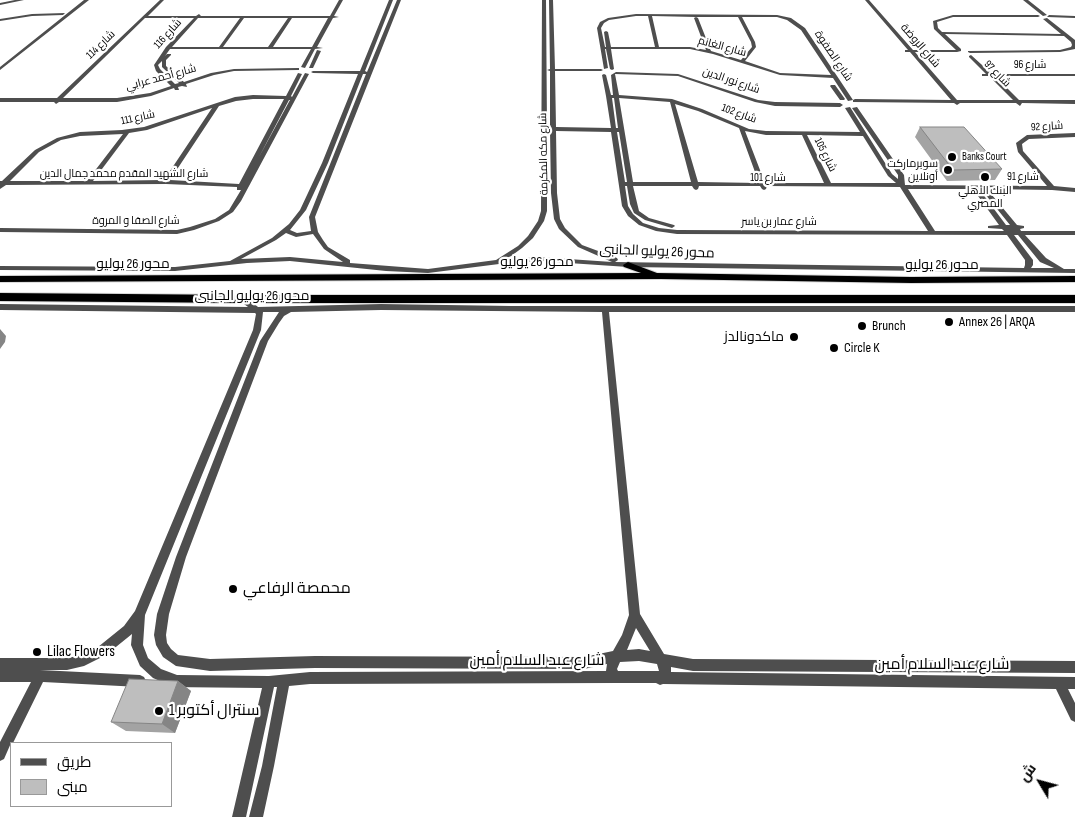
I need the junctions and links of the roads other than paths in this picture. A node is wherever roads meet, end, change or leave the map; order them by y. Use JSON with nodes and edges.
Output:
{"nodes":[{"id":1,"x":7,"y":0,"type":"edge"},
{"id":2,"x":22,"y":0,"type":"edge"},
{"id":3,"x":81,"y":0,"type":"edge"},
{"id":4,"x":87,"y":0,"type":"edge"},
{"id":5,"x":162,"y":0,"type":"edge"},
{"id":6,"x":169,"y":0,"type":"edge"},
{"id":7,"x":341,"y":0,"type":"edge"},
{"id":8,"x":347,"y":0,"type":"edge"},
{"id":9,"x":391,"y":0,"type":"edge"},
{"id":10,"x":399,"y":0,"type":"edge"},
{"id":11,"x":544,"y":0,"type":"edge"},
{"id":12,"x":551,"y":0,"type":"edge"},
{"id":13,"x":861,"y":0,"type":"edge"},
{"id":14,"x":867,"y":0,"type":"edge"},
{"id":15,"x":1019,"y":0,"type":"edge"},
{"id":16,"x":1025,"y":0,"type":"edge"},
{"id":17,"x":0,"y":3,"type":"edge"},
{"id":18,"x":62,"y":14,"type":"junction"},
{"id":19,"x":150,"y":16,"type":"junction"},
{"id":20,"x":200,"y":16,"type":"junction"},
{"id":21,"x":335,"y":16,"type":"junction"},
{"id":22,"x":650,"y":16,"type":"junction"},
{"id":23,"x":740,"y":16,"type":"junction"},
{"id":24,"x":243,"y":17,"type":"junction"},
{"id":25,"x":290,"y":17,"type":"junction"},
{"id":26,"x":698,"y":17,"type":"junction"},
{"id":27,"x":1045,"y":17,"type":"junction"},
{"id":28,"x":1075,"y":18,"type":"edge"},
{"id":29,"x":1,"y":20,"type":"edge"},
{"id":30,"x":604,"y":23,"type":"junction"},
{"id":31,"x":378,"y":29,"type":"junction"},
{"id":32,"x":387,"y":29,"type":"junction"},
{"id":33,"x":941,"y":33,"type":"junction"},
{"id":34,"x":948,"y":33,"type":"junction"},
{"id":35,"x":1065,"y":35,"type":"junction"},
{"id":36,"x":1074,"y":36,"type":"edge"},
{"id":37,"x":36,"y":38,"type":"junction"},
{"id":38,"x":221,"y":46,"type":"junction"},
{"id":39,"x":173,"y":47,"type":"junction"},
{"id":40,"x":270,"y":47,"type":"junction"},
{"id":41,"x":318,"y":47,"type":"junction"},
{"id":42,"x":657,"y":47,"type":"junction"},
{"id":43,"x":544,"y":48,"type":"junction"},
{"id":44,"x":552,"y":48,"type":"junction"},
{"id":45,"x":602,"y":48,"type":"junction"},
{"id":46,"x":608,"y":48,"type":"junction"},
{"id":47,"x":709,"y":52,"type":"junction"},
{"id":48,"x":1075,"y":52,"type":"edge"},
{"id":49,"x":909,"y":53,"type":"junction"},
{"id":50,"x":965,"y":53,"type":"junction"},
{"id":51,"x":106,"y":60,"type":"junction"},
{"id":52,"x":100,"y":61,"type":"junction"},
{"id":53,"x":742,"y":62,"type":"junction"},
{"id":54,"x":0,"y":63,"type":"edge"},
{"id":55,"x":303,"y":67,"type":"junction"},
{"id":56,"x":0,"y":69,"type":"edge"},
{"id":57,"x":312,"y":70,"type":"junction"},
{"id":58,"x":361,"y":71,"type":"junction"},
{"id":59,"x":370,"y":71,"type":"junction"},
{"id":60,"x":298,"y":72,"type":"junction"},
{"id":61,"x":544,"y":72,"type":"junction"},
{"id":62,"x":553,"y":72,"type":"junction"},
{"id":63,"x":608,"y":72,"type":"junction"},
{"id":64,"x":989,"y":76,"type":"junction"},
{"id":65,"x":1075,"y":76,"type":"edge"},
{"id":66,"x":827,"y":77,"type":"junction"},
{"id":67,"x":834,"y":77,"type":"junction"},
{"id":68,"x":184,"y":85,"type":"junction"},
{"id":69,"x":175,"y":88,"type":"junction"},
{"id":70,"x":736,"y":89,"type":"junction"},
{"id":71,"x":730,"y":92,"type":"junction"},
{"id":72,"x":613,"y":96,"type":"junction"},
{"id":73,"x":287,"y":98,"type":"junction"},
{"id":74,"x":295,"y":98,"type":"junction"},
{"id":75,"x":672,"y":101,"type":"junction"},
{"id":76,"x":0,"y":102,"type":"edge"},
{"id":77,"x":60,"y":102,"type":"junction"},
{"id":78,"x":840,"y":102,"type":"junction"},
{"id":79,"x":1075,"y":102,"type":"edge"},
{"id":80,"x":855,"y":103,"type":"junction"},
{"id":81,"x":953,"y":103,"type":"junction"},
{"id":82,"x":218,"y":104,"type":"junction"},
{"id":83,"x":1016,"y":104,"type":"junction"},
{"id":84,"x":1075,"y":106,"type":"edge"},
{"id":85,"x":347,"y":107,"type":"junction"},
{"id":86,"x":354,"y":107,"type":"junction"},
{"id":87,"x":848,"y":108,"type":"junction"},
{"id":88,"x":544,"y":126,"type":"junction"},
{"id":89,"x":554,"y":126,"type":"junction"},
{"id":90,"x":741,"y":127,"type":"junction"},
{"id":91,"x":617,"y":128,"type":"junction"},
{"id":92,"x":128,"y":132,"type":"junction"},
{"id":93,"x":804,"y":134,"type":"junction"},
{"id":94,"x":865,"y":134,"type":"junction"},
{"id":95,"x":1068,"y":135,"type":"junction"},
{"id":96,"x":1075,"y":135,"type":"edge"},
{"id":97,"x":1075,"y":142,"type":"edge"},
{"id":98,"x":554,"y":154,"type":"junction"},
{"id":99,"x":544,"y":155,"type":"junction"},
{"id":100,"x":324,"y":164,"type":"junction"},
{"id":101,"x":334,"y":164,"type":"junction"},
{"id":102,"x":554,"y":172,"type":"junction"},
{"id":103,"x":544,"y":173,"type":"junction"},
{"id":104,"x":166,"y":182,"type":"junction"},
{"id":105,"x":88,"y":183,"type":"junction"},
{"id":106,"x":622,"y":184,"type":"junction"},
{"id":107,"x":828,"y":184,"type":"junction"},
{"id":108,"x":1,"y":185,"type":"edge"},
{"id":109,"x":1075,"y":185,"type":"edge"},
{"id":110,"x":631,"y":186,"type":"junction"},
{"id":111,"x":695,"y":186,"type":"junction"},
{"id":112,"x":763,"y":186,"type":"junction"},
{"id":113,"x":243,"y":187,"type":"junction"},
{"id":114,"x":903,"y":187,"type":"junction"},
{"id":115,"x":978,"y":187,"type":"junction"},
{"id":116,"x":1052,"y":188,"type":"junction"},
{"id":117,"x":1075,"y":190,"type":"edge"},
{"id":118,"x":544,"y":195,"type":"junction"},
{"id":119,"x":554,"y":195,"type":"junction"},
{"id":120,"x":0,"y":225,"type":"edge"},
{"id":121,"x":1075,"y":227,"type":"edge"},
{"id":122,"x":53,"y":228,"type":"junction"},
{"id":123,"x":692,"y":229,"type":"junction"},
{"id":124,"x":0,"y":230,"type":"edge"},
{"id":125,"x":285,"y":230,"type":"junction"},
{"id":126,"x":931,"y":230,"type":"junction"},
{"id":127,"x":1006,"y":230,"type":"junction"},
{"id":128,"x":1016,"y":230,"type":"junction"},
{"id":129,"x":315,"y":232,"type":"junction"},
{"id":130,"x":1075,"y":233,"type":"edge"},
{"id":131,"x":496,"y":262,"type":"junction"},
{"id":132,"x":228,"y":263,"type":"junction"},
{"id":133,"x":351,"y":265,"type":"junction"},
{"id":134,"x":628,"y":265,"type":"junction"},
{"id":135,"x":0,"y":268,"type":"edge"},
{"id":136,"x":905,"y":270,"type":"junction"},
{"id":137,"x":1026,"y":270,"type":"junction"},
{"id":138,"x":172,"y":274,"type":"junction"},
{"id":139,"x":1073,"y":275,"type":"edge"},
{"id":140,"x":661,"y":276,"type":"junction"},
{"id":141,"x":0,"y":279,"type":"edge"},
{"id":142,"x":47,"y":279,"type":"junction"},
{"id":143,"x":87,"y":279,"type":"junction"},
{"id":144,"x":1033,"y":279,"type":"junction"},
{"id":145,"x":911,"y":280,"type":"junction"},
{"id":146,"x":1075,"y":293,"type":"edge"},
{"id":147,"x":0,"y":296,"type":"edge"},
{"id":148,"x":30,"y":297,"type":"junction"},
{"id":149,"x":78,"y":298,"type":"junction"},
{"id":150,"x":834,"y":298,"type":"junction"},
{"id":151,"x":243,"y":299,"type":"junction"},
{"id":152,"x":1046,"y":299,"type":"junction"},
{"id":153,"x":1075,"y":299,"type":"edge"},
{"id":154,"x":659,"y":303,"type":"junction"},
{"id":155,"x":0,"y":307,"type":"edge"},
{"id":156,"x":605,"y":308,"type":"junction"},
{"id":157,"x":290,"y":309,"type":"junction"},
{"id":158,"x":839,"y":309,"type":"junction"},
{"id":159,"x":1075,"y":309,"type":"edge"},
{"id":160,"x":257,"y":310,"type":"junction"},
{"id":161,"x":257,"y":330,"type":"junction"},
{"id":162,"x":270,"y":330,"type":"junction"},
{"id":163,"x":212,"y":440,"type":"junction"},
{"id":164,"x":227,"y":440,"type":"junction"},
{"id":165,"x":178,"y":522,"type":"junction"},
{"id":166,"x":195,"y":522,"type":"junction"},
{"id":167,"x":139,"y":615,"type":"junction"},
{"id":168,"x":635,"y":615,"type":"junction"},
{"id":169,"x":617,"y":656,"type":"junction"},
{"id":170,"x":660,"y":659,"type":"junction"},
{"id":171,"x":0,"y":664,"type":"edge"},
{"id":172,"x":888,"y":666,"type":"junction"},
{"id":173,"x":1075,"y":667,"type":"edge"},
{"id":174,"x":0,"y":676,"type":"edge"},
{"id":175,"x":40,"y":676,"type":"junction"},
{"id":176,"x":614,"y":677,"type":"junction"},
{"id":177,"x":660,"y":678,"type":"junction"},
{"id":178,"x":284,"y":680,"type":"junction"},
{"id":179,"x":177,"y":681,"type":"junction"},
{"id":180,"x":892,"y":681,"type":"junction"},
{"id":181,"x":270,"y":682,"type":"junction"},
{"id":182,"x":1059,"y":683,"type":"junction"},
{"id":183,"x":1075,"y":683,"type":"edge"},
{"id":184,"x":1075,"y":716,"type":"edge"},
{"id":185,"x":0,"y":755,"type":"edge"},
{"id":186,"x":240,"y":817,"type":"edge"},
{"id":187,"x":256,"y":817,"type":"edge"}],
"edges":[{"from":1,"to":17,"type":"street"},
{"from":2,"to":17,"type":"street"},
{"from":3,"to":18,"type":"street"},
{"from":4,"to":37,"type":"street"},
{"from":5,"to":19,"type":"street","name":"شارع 114"},
{"from":6,"to":19,"type":"street","name":"شارع 114"},
{"from":7,"to":21,"type":"street","name":"شارع الصفا و المروة"},
{"from":8,"to":21,"type":"street","name":"شارع الصفا و المروة"},
{"from":9,"to":31,"type":"street"},
{"from":10,"to":32,"type":"street"},
{"from":11,"to":43,"type":"street","name":"شارع مكه المكرمة"},
{"from":12,"to":44,"type":"street","name":"شارع مكه المكرمة"},
{"from":13,"to":49,"type":"street","name":"شارع الروضة"},
{"from":14,"to":49,"type":"street","name":"شارع الروضة"},
{"from":15,"to":27,"type":"street"},
{"from":16,"to":27,"type":"street"},
{"from":18,"to":29,"type":"street"},
{"from":18,"to":37,"type":"street"},
{"from":19,"to":20,"type":"street"},
{"from":19,"to":51,"type":"street","name":"شارع 114"},
{"from":19,"to":52,"type":"street","name":"شارع 114"},
{"from":20,"to":21,"type":"street"},
{"from":20,"to":24,"type":"street"},
{"from":20,"to":39,"type":"street","name":"شارع 116"},
{"from":21,"to":25,"type":"street"},
{"from":21,"to":41,"type":"street","name":"شارع الصفا و المروة"},
{"from":22,"to":26,"type":"street"},
{"from":22,"to":30,"type":"street"},
{"from":22,"to":42,"type":"street"},
{"from":23,"to":26,"type":"street"},
{"from":23,"to":53,"type":"street"},
{"from":23,"to":66,"type":"street","name":"شارع الصفوة"},
{"from":23,"to":67,"type":"street","name":"شارع الصفوة"},
{"from":24,"to":25,"type":"street"},
{"from":24,"to":38,"type":"street"},
{"from":25,"to":40,"type":"street"},
{"from":26,"to":47,"type":"street"},
{"from":27,"to":28,"type":"street"},
{"from":27,"to":33,"type":"street"},
{"from":27,"to":34,"type":"street"},
{"from":27,"to":35,"type":"street"},
{"from":27,"to":36,"type":"street"},
{"from":30,"to":45,"type":"street"},
{"from":30,"to":46,"type":"street"},
{"from":31,"to":32,"type":"street"},
{"from":31,"to":58,"type":"street"},
{"from":32,"to":59,"type":"street"},
{"from":33,"to":34,"type":"street"},
{"from":33,"to":50,"type":"street","name":"شارع 97"},
{"from":34,"to":35,"type":"street"},
{"from":34,"to":50,"type":"street","name":"شارع 97"},
{"from":35,"to":36,"type":"street"},
{"from":35,"to":50,"type":"street"},
{"from":37,"to":54,"type":"street"},
{"from":37,"to":56,"type":"street"},
{"from":38,"to":39,"type":"street"},
{"from":38,"to":40,"type":"street"},
{"from":39,"to":40,"type":"street"},
{"from":39,"to":68,"type":"street","name":"شارع 116"},
{"from":39,"to":69,"type":"street","name":"شارع 116"},
{"from":40,"to":41,"type":"street"},
{"from":41,"to":55,"type":"street","name":"شارع الصفا و المروة"},
{"from":41,"to":57,"type":"street","name":"شارع الصفا و المروة"},
{"from":42,"to":46,"type":"street","name":"شارع الغانم"},
{"from":42,"to":47,"type":"street","name":"شارع الغانم"},
{"from":43,"to":44,"type":"street"},
{"from":43,"to":61,"type":"street","name":"شارع مكه المكرمة"},
{"from":44,"to":62,"type":"street","name":"شارع مكه المكرمة"},
{"from":45,"to":46,"type":"street","name":"شارع الغانم"},
{"from":45,"to":63,"type":"street"},
{"from":46,"to":63,"type":"street"},
{"from":47,"to":53,"type":"street","name":"شارع الغانم"},
{"from":48,"to":50,"type":"street"},
{"from":49,"to":50,"type":"street"},
{"from":49,"to":81,"type":"street","name":"شارع الروضة"},
{"from":49,"to":81,"type":"street","name":"شارع الروضة"},
{"from":50,"to":64,"type":"street","name":"شارع 97"},
{"from":51,"to":52,"type":"street"},
{"from":51,"to":77,"type":"street","name":"شارع 114"},
{"from":52,"to":77,"type":"street","name":"شارع 114"},
{"from":53,"to":66,"type":"street","name":"شارع الغانم"},
{"from":55,"to":57,"type":"street"},
{"from":55,"to":60,"type":"street"},
{"from":57,"to":58,"type":"street"},
{"from":57,"to":60,"type":"street","name":"شارع أحمد عرابي"},
{"from":57,"to":74,"type":"street","name":"شارع الصفا و المروة"},
{"from":58,"to":59,"type":"street"},
{"from":58,"to":85,"type":"street"},
{"from":59,"to":86,"type":"street"},
{"from":60,"to":68,"type":"street","name":"شارع أحمد عرابي"},
{"from":60,"to":73,"type":"street","name":"شارع الصفا و المروة"},
{"from":61,"to":62,"type":"street","name":"شارع نور الدين"},
{"from":61,"to":88,"type":"street","name":"شارع مكه المكرمة"},
{"from":62,"to":63,"type":"street","name":"شارع نور الدين"},
{"from":62,"to":89,"type":"street","name":"شارع مكه المكرمة"},
{"from":63,"to":70,"type":"street","name":"شارع نور الدين"},
{"from":63,"to":71,"type":"street","name":"شارع نور الدين"},
{"from":63,"to":72,"type":"street","name":"شارع عمار بن ياسر"},
{"from":64,"to":65,"type":"street","name":"شارع 96"},
{"from":64,"to":83,"type":"street","name":"شارع 97"},
{"from":66,"to":67,"type":"street","name":"شارع الغانم"},
{"from":66,"to":78,"type":"street","name":"شارع الصفوة"},
{"from":67,"to":80,"type":"street","name":"شارع الصفوة"},
{"from":68,"to":69,"type":"street","name":"شارع أحمد عرابي"},
{"from":69,"to":77,"type":"street","name":"شارع أحمد عرابي"},
{"from":70,"to":71,"type":"street"},
{"from":70,"to":78,"type":"street","name":"شارع نور الدين"},
{"from":71,"to":78,"type":"street","name":"شارع نور الدين"},
{"from":72,"to":75,"type":"street","name":"شارع 102"},
{"from":72,"to":91,"type":"street","name":"شارع عمار بن ياسر"},
{"from":73,"to":74,"type":"street","name":"شارع 111"},
{"from":73,"to":82,"type":"street","name":"شارع 111"},
{"from":73,"to":113,"type":"street","name":"شارع الصفا و المروة"},
{"from":74,"to":113,"type":"street","name":"شارع الصفا و المروة"},
{"from":75,"to":90,"type":"street","name":"شارع 102"},
{"from":75,"to":111,"type":"street"},
{"from":76,"to":77,"type":"street","name":"شارع أحمد عرابي"},
{"from":78,"to":80,"type":"street"},
{"from":78,"to":87,"type":"street"},
{"from":79,"to":83,"type":"street"},
{"from":80,"to":81,"type":"street"},
{"from":80,"to":87,"type":"street"},
{"from":80,"to":114,"type":"street","name":"شارع الصفوة"},
{"from":81,"to":83,"type":"street"},
{"from":82,"to":92,"type":"street","name":"شارع 111"},
{"from":82,"to":104,"type":"street"},
{"from":83,"to":84,"type":"street"},
{"from":85,"to":86,"type":"street"},
{"from":85,"to":100,"type":"street"},
{"from":86,"to":101,"type":"street"},
{"from":87,"to":94,"type":"street","name":"شارع الصفوة"},
{"from":88,"to":89,"type":"street"},
{"from":88,"to":99,"type":"street","name":"شارع مكه المكرمة"},
{"from":89,"to":91,"type":"street"},
{"from":89,"to":98,"type":"street","name":"شارع مكه المكرمة"},
{"from":90,"to":93,"type":"street","name":"شارع 102"},
{"from":90,"to":112,"type":"street"},
{"from":91,"to":106,"type":"street","name":"شارع عمار بن ياسر"},
{"from":91,"to":110,"type":"street","name":"شارع عمار بن ياسر"},
{"from":92,"to":105,"type":"street"},
{"from":92,"to":108,"type":"street","name":"شارع 111"},
{"from":93,"to":94,"type":"street","name":"شارع 102"},
{"from":93,"to":107,"type":"street","name":"شارع 105"},
{"from":94,"to":114,"type":"street","name":"شارع الصفوة"},
{"from":95,"to":96,"type":"street","name":"شارع 92"},
{"from":95,"to":97,"type":"street"},
{"from":95,"to":116,"type":"street","name":"شارع 92"},
{"from":98,"to":99,"type":"street"},
{"from":98,"to":102,"type":"street","name":"شارع مكه المكرمة"},
{"from":99,"to":103,"type":"street","name":"شارع مكه المكرمة"},
{"from":100,"to":101,"type":"street"},
{"from":100,"to":125,"type":"street"},
{"from":101,"to":129,"type":"street"},
{"from":102,"to":103,"type":"street"},
{"from":102,"to":119,"type":"street","name":"شارع مكه المكرمة"},
{"from":103,"to":118,"type":"street","name":"شارع مكه المكرمة"},
{"from":104,"to":105,"type":"street","name":"شارع الشهيد المقدم محمد جمال الدين"},
{"from":104,"to":113,"type":"street","name":"شارع الشهيد المقدم محمد جمال الدين"},
{"from":105,"to":108,"type":"street","name":"شارع الشهيد المقدم محمد جمال الدين"},
{"from":106,"to":110,"type":"street","name":"شارع 101"},
{"from":106,"to":123,"type":"street","name":"شارع عمار بن ياسر"},
{"from":107,"to":112,"type":"street","name":"شارع 101"},
{"from":107,"to":114,"type":"street","name":"شارع 101"},
{"from":108,"to":113,"type":"street","name":"شارع الشهيد المقدم محمد جمال الدين"},
{"from":109,"to":116,"type":"street","name":"شارع 91"},
{"from":110,"to":111,"type":"street","name":"شارع 101"},
{"from":110,"to":123,"type":"street","name":"شارع عمار بن ياسر"},
{"from":111,"to":112,"type":"street","name":"شارع 101"},
{"from":112,"to":114,"type":"street","name":"شارع 101"},
{"from":113,"to":122,"type":"street","name":"شارع الصفا و المروة"},
{"from":114,"to":115,"type":"street","name":"شارع 91"},
{"from":114,"to":126,"type":"street","name":"شارع الصفوة"},
{"from":115,"to":116,"type":"street","name":"شارع 91"},
{"from":115,"to":127,"type":"street"},
{"from":115,"to":128,"type":"street"},
{"from":116,"to":117,"type":"street","name":"شارع 91"},
{"from":118,"to":119,"type":"street"},
{"from":118,"to":131,"type":"street","name":"شارع مكه المكرمة"},
{"from":119,"to":134,"type":"street","name":"شارع مكه المكرمة"},
{"from":120,"to":122,"type":"street","name":"شارع الصفا و المروة"},
{"from":121,"to":128,"type":"street","name":"شارع عمار بن ياسر"},
{"from":122,"to":124,"type":"street","name":"شارع الصفا و المروة"},
{"from":123,"to":126,"type":"street","name":"شارع عمار بن ياسر"},
{"from":125,"to":129,"type":"street"},
{"from":125,"to":132,"type":"street"},
{"from":126,"to":127,"type":"street","name":"شارع عمار بن ياسر"},
{"from":127,"to":128,"type":"street","name":"شارع عمار بن ياسر"},
{"from":127,"to":137,"type":"street"},
{"from":128,"to":130,"type":"street","name":"شارع عمار بن ياسر"},
{"from":128,"to":139,"type":"street"},
{"from":129,"to":133,"type":"street"},
{"from":131,"to":133,"type":"street","name":"محور 26 يوليو الجانبى"},
{"from":131,"to":134,"type":"street","name":"محور 26 يوليو الجانبى"},
{"from":132,"to":133,"type":"street","name":"محور 26 يوليو الجانبى"},
{"from":132,"to":138,"type":"street","name":"محور 26 يوليو الجانبى"},
{"from":134,"to":136,"type":"street","name":"محور 26 يوليو الجانبى"},
{"from":134,"to":140,"type":"highway"},
{"from":135,"to":138,"type":"street","name":"محور 26 يوليو الجانبى"},
{"from":136,"to":137,"type":"street","name":"محور 26 يوليو الجانبى"},
{"from":136,"to":145,"type":"highway"},
{"from":137,"to":139,"type":"street","name":"محور 26 يوليو الجانبى"},
{"from":138,"to":140,"type":"highway","name":"محور 26 يوليو"},
{"from":138,"to":143,"type":"highway","name":"محور 26 يوليو"},
{"from":139,"to":144,"type":"highway","name":"محور 26 يوليو"},
{"from":139,"to":146,"type":"highway"},
{"from":140,"to":145,"type":"highway","name":"محور 26 يوليو"},
{"from":141,"to":142,"type":"highway","name":"محور 26 يوليو"},
{"from":142,"to":143,"type":"highway","name":"محور 26 يوليو"},
{"from":142,"to":148,"type":"highway"},
{"from":143,"to":149,"type":"highway"},
{"from":144,"to":145,"type":"highway","name":"محور 26 يوليو"},
{"from":144,"to":152,"type":"highway"},
{"from":147,"to":148,"type":"highway"},
{"from":148,"to":149,"type":"highway"},
{"from":149,"to":151,"type":"highway"},
{"from":150,"to":152,"type":"highway"},
{"from":150,"to":154,"type":"highway"},
{"from":150,"to":158,"type":"highway"},
{"from":151,"to":154,"type":"highway"},
{"from":151,"to":160,"type":"street"},
{"from":152,"to":153,"type":"highway"},
{"from":154,"to":156,"type":"street","name":"محور 26 يوليو الجانبى"},
{"from":154,"to":158,"type":"street","name":"محور 26 يوليو الجانبى"},
{"from":155,"to":160,"type":"street","name":"محور 26 يوليو الجانبى"},
{"from":156,"to":157,"type":"street","name":"محور 26 يوليو الجانبى"},
{"from":156,"to":168,"type":"street"},
{"from":157,"to":160,"type":"street","name":"محور 26 يوليو الجانبى"},
{"from":157,"to":162,"type":"street"},
{"from":158,"to":159,"type":"street","name":"محور 26 يوليو الجانبى"},
{"from":160,"to":161,"type":"street"},
{"from":161,"to":162,"type":"street"},
{"from":161,"to":163,"type":"street"},
{"from":162,"to":164,"type":"street"},
{"from":163,"to":164,"type":"street"},
{"from":163,"to":165,"type":"street"},
{"from":164,"to":166,"type":"street"},
{"from":165,"to":166,"type":"street"},
{"from":165,"to":167,"type":"street"},
{"from":166,"to":169,"type":"street","name":"شارع عبد السلام أمين"},
{"from":167,"to":171,"type":"street"},
{"from":167,"to":179,"type":"street"},
{"from":168,"to":169,"type":"street"},
{"from":168,"to":170,"type":"street"},
{"from":169,"to":170,"type":"street","name":"شارع عبد السلام أمين"},
{"from":169,"to":176,"type":"street"},
{"from":170,"to":172,"type":"street","name":"شارع عبد السلام أمين"},
{"from":170,"to":177,"type":"street"},
{"from":172,"to":173,"type":"street","name":"شارع عبد السلام أمين"},
{"from":172,"to":180,"type":"street"},
{"from":174,"to":175,"type":"street","name":"شارع عبد السلام أمين"},
{"from":175,"to":179,"type":"street","name":"شارع عبد السلام أمين"},
{"from":175,"to":185,"type":"street"},
{"from":176,"to":177,"type":"street","name":"شارع عبد السلام أمين"},
{"from":176,"to":178,"type":"street","name":"شارع عبد السلام أمين"},
{"from":177,"to":180,"type":"street","name":"شارع عبد السلام أمين"},
{"from":178,"to":181,"type":"street","name":"شارع عبد السلام أمين"},
{"from":178,"to":187,"type":"street"},
{"from":179,"to":181,"type":"street","name":"شارع عبد السلام أمين"},
{"from":180,"to":182,"type":"street","name":"شارع عبد السلام أمين"},
{"from":181,"to":186,"type":"street"},
{"from":182,"to":183,"type":"street","name":"شارع عبد السلام أمين"},
{"from":182,"to":184,"type":"street"}]}
